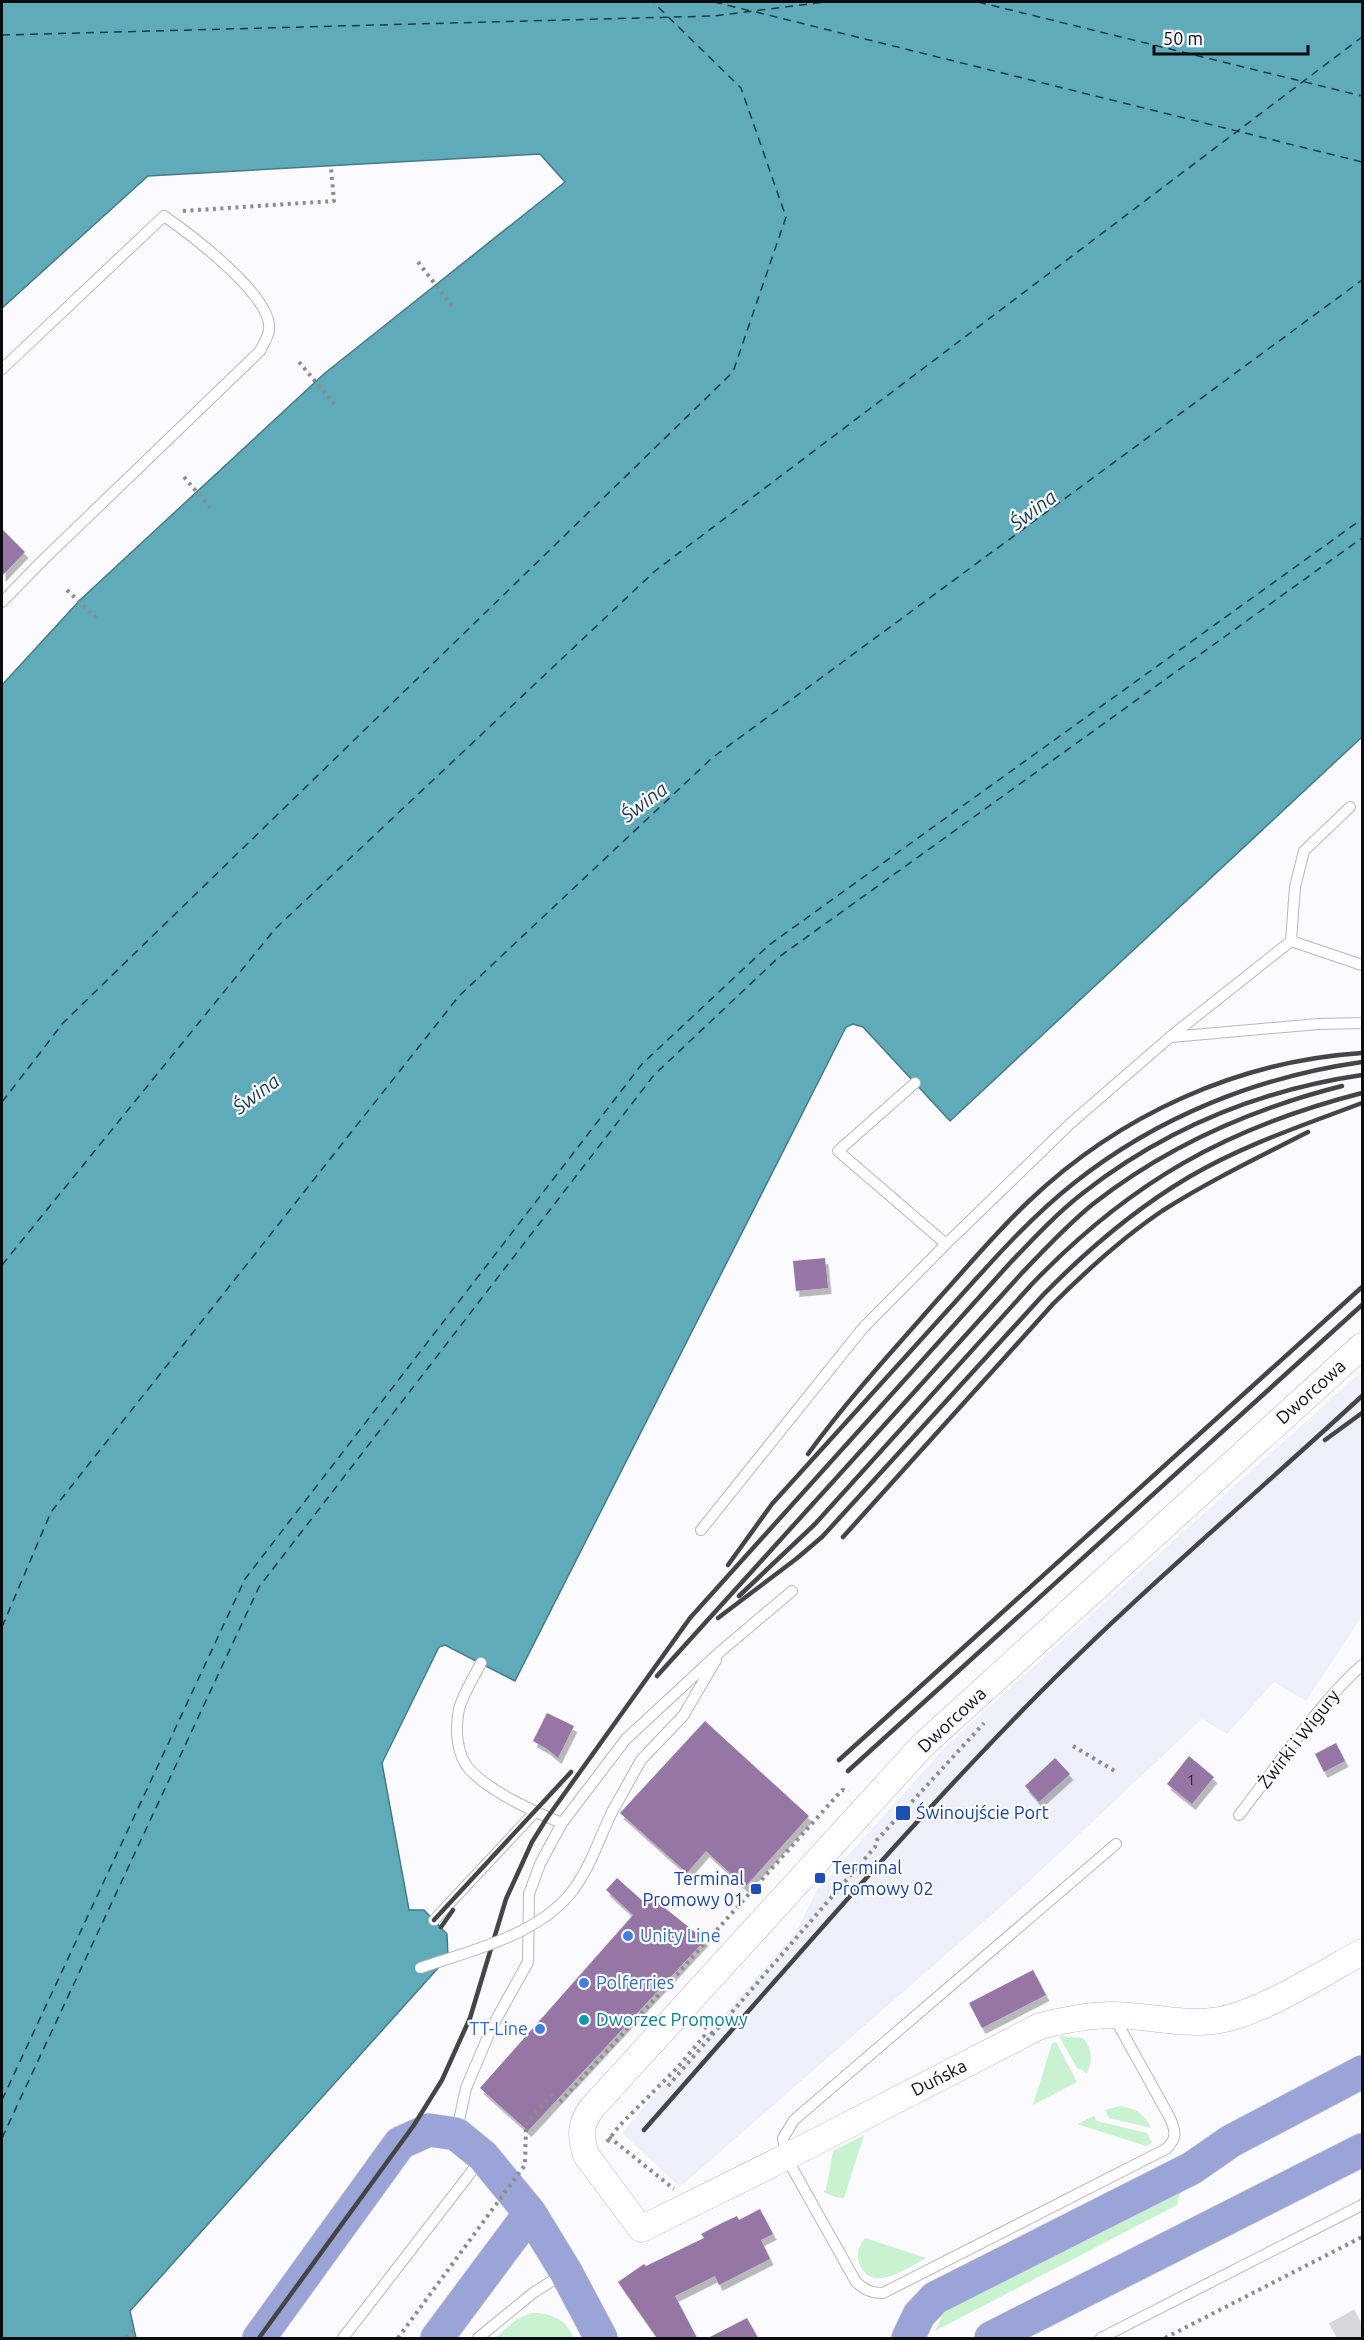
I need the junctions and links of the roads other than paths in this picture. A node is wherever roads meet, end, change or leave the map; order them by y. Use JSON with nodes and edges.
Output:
{"nodes":[{"id":1,"x":2,"y":369,"type":"edge"},
{"id":2,"x":2,"y":602,"type":"edge"},
{"id":3,"x":1350,"y":807,"type":"dead end"},
{"id":4,"x":1291,"y":941,"type":"junction"},
{"id":5,"x":1362,"y":965,"type":"edge"},
{"id":6,"x":1362,"y":1023,"type":"edge"},
{"id":7,"x":1170,"y":1038,"type":"junction"},
{"id":8,"x":915,"y":1083,"type":"dead end"},
{"id":9,"x":946,"y":1244,"type":"junction"},
{"id":10,"x":1362,"y":1346,"type":"edge"},
{"id":11,"x":701,"y":1530,"type":"dead end"},
{"id":12,"x":792,"y":1591,"type":"dead end"},
{"id":13,"x":721,"y":1651,"type":"junction"},
{"id":14,"x":481,"y":1663,"type":"dead end"},
{"id":15,"x":1362,"y":1665,"type":"edge"},
{"id":16,"x":535,"y":1812,"type":"junction"},
{"id":17,"x":1239,"y":1815,"type":"dead end"},
{"id":18,"x":562,"y":1823,"type":"junction"},
{"id":19,"x":1116,"y":1844,"type":"dead end"},
{"id":20,"x":434,"y":1920,"type":"dead end"},
{"id":21,"x":1362,"y":1952,"type":"edge"},
{"id":22,"x":420,"y":1968,"type":"dead end"},
{"id":23,"x":1113,"y":2015,"type":"junction"},
{"id":24,"x":1362,"y":2072,"type":"edge"},
{"id":25,"x":581,"y":2130,"type":"joint"},
{"id":26,"x":456,"y":2134,"type":"junction"},
{"id":27,"x":1362,"y":2150,"type":"edge"},
{"id":28,"x":483,"y":2156,"type":"junction"},
{"id":29,"x":786,"y":2157,"type":"junction"},
{"id":30,"x":1362,"y":2205,"type":"edge"},
{"id":31,"x":530,"y":2213,"type":"junction"},
{"id":32,"x":566,"y":2272,"type":"junction"},
{"id":33,"x":259,"y":2338,"type":"edge"},
{"id":34,"x":343,"y":2338,"type":"edge"},
{"id":35,"x":437,"y":2338,"type":"edge"},
{"id":36,"x":478,"y":2338,"type":"edge"},
{"id":37,"x":601,"y":2338,"type":"edge"},
{"id":38,"x":908,"y":2338,"type":"edge"},
{"id":39,"x":991,"y":2338,"type":"edge"},
{"id":40,"x":1101,"y":2338,"type":"edge"}],
"edges":[{"from":1,"to":2,"type":"lane"},
{"from":3,"to":4,"type":"lane"},
{"from":4,"to":5,"type":"lane"},
{"from":4,"to":7,"type":"lane"},
{"from":6,"to":7,"type":"lane"},
{"from":7,"to":9,"type":"lane"},
{"from":8,"to":9,"type":"lane"},
{"from":9,"to":11,"type":"lane"},
{"from":10,"to":25,"type":"street","name":"Dworcowa"},
{"from":12,"to":13,"type":"lane"},
{"from":13,"to":18,"type":"lane"},
{"from":13,"to":22,"type":"lane","bridge":true},
{"from":14,"to":16,"type":"lane"},
{"from":15,"to":17,"type":"lane","name":"Żwirki i Wigury"},
{"from":16,"to":18,"type":"lane"},
{"from":16,"to":20,"type":"lane"},
{"from":18,"to":26,"type":"lane"},
{"from":19,"to":29,"type":"lane"},
{"from":21,"to":23,"type":"street","name":"Duńska"},
{"from":23,"to":29,"type":"street","name":"Duńska"},
{"from":23,"to":29,"type":"lane"},
{"from":24,"to":38,"type":"highway"},
{"from":25,"to":29,"type":"street","name":"Duńska"},
{"from":26,"to":28,"type":"highway"},
{"from":26,"to":33,"type":"highway"},
{"from":27,"to":39,"type":"highway"},
{"from":28,"to":31,"type":"highway"},
{"from":28,"to":34,"type":"lane"},
{"from":30,"to":40,"type":"lane"},
{"from":31,"to":32,"type":"highway"},
{"from":31,"to":35,"type":"highway"},
{"from":32,"to":36,"type":"lane"},
{"from":32,"to":37,"type":"highway"}]}
